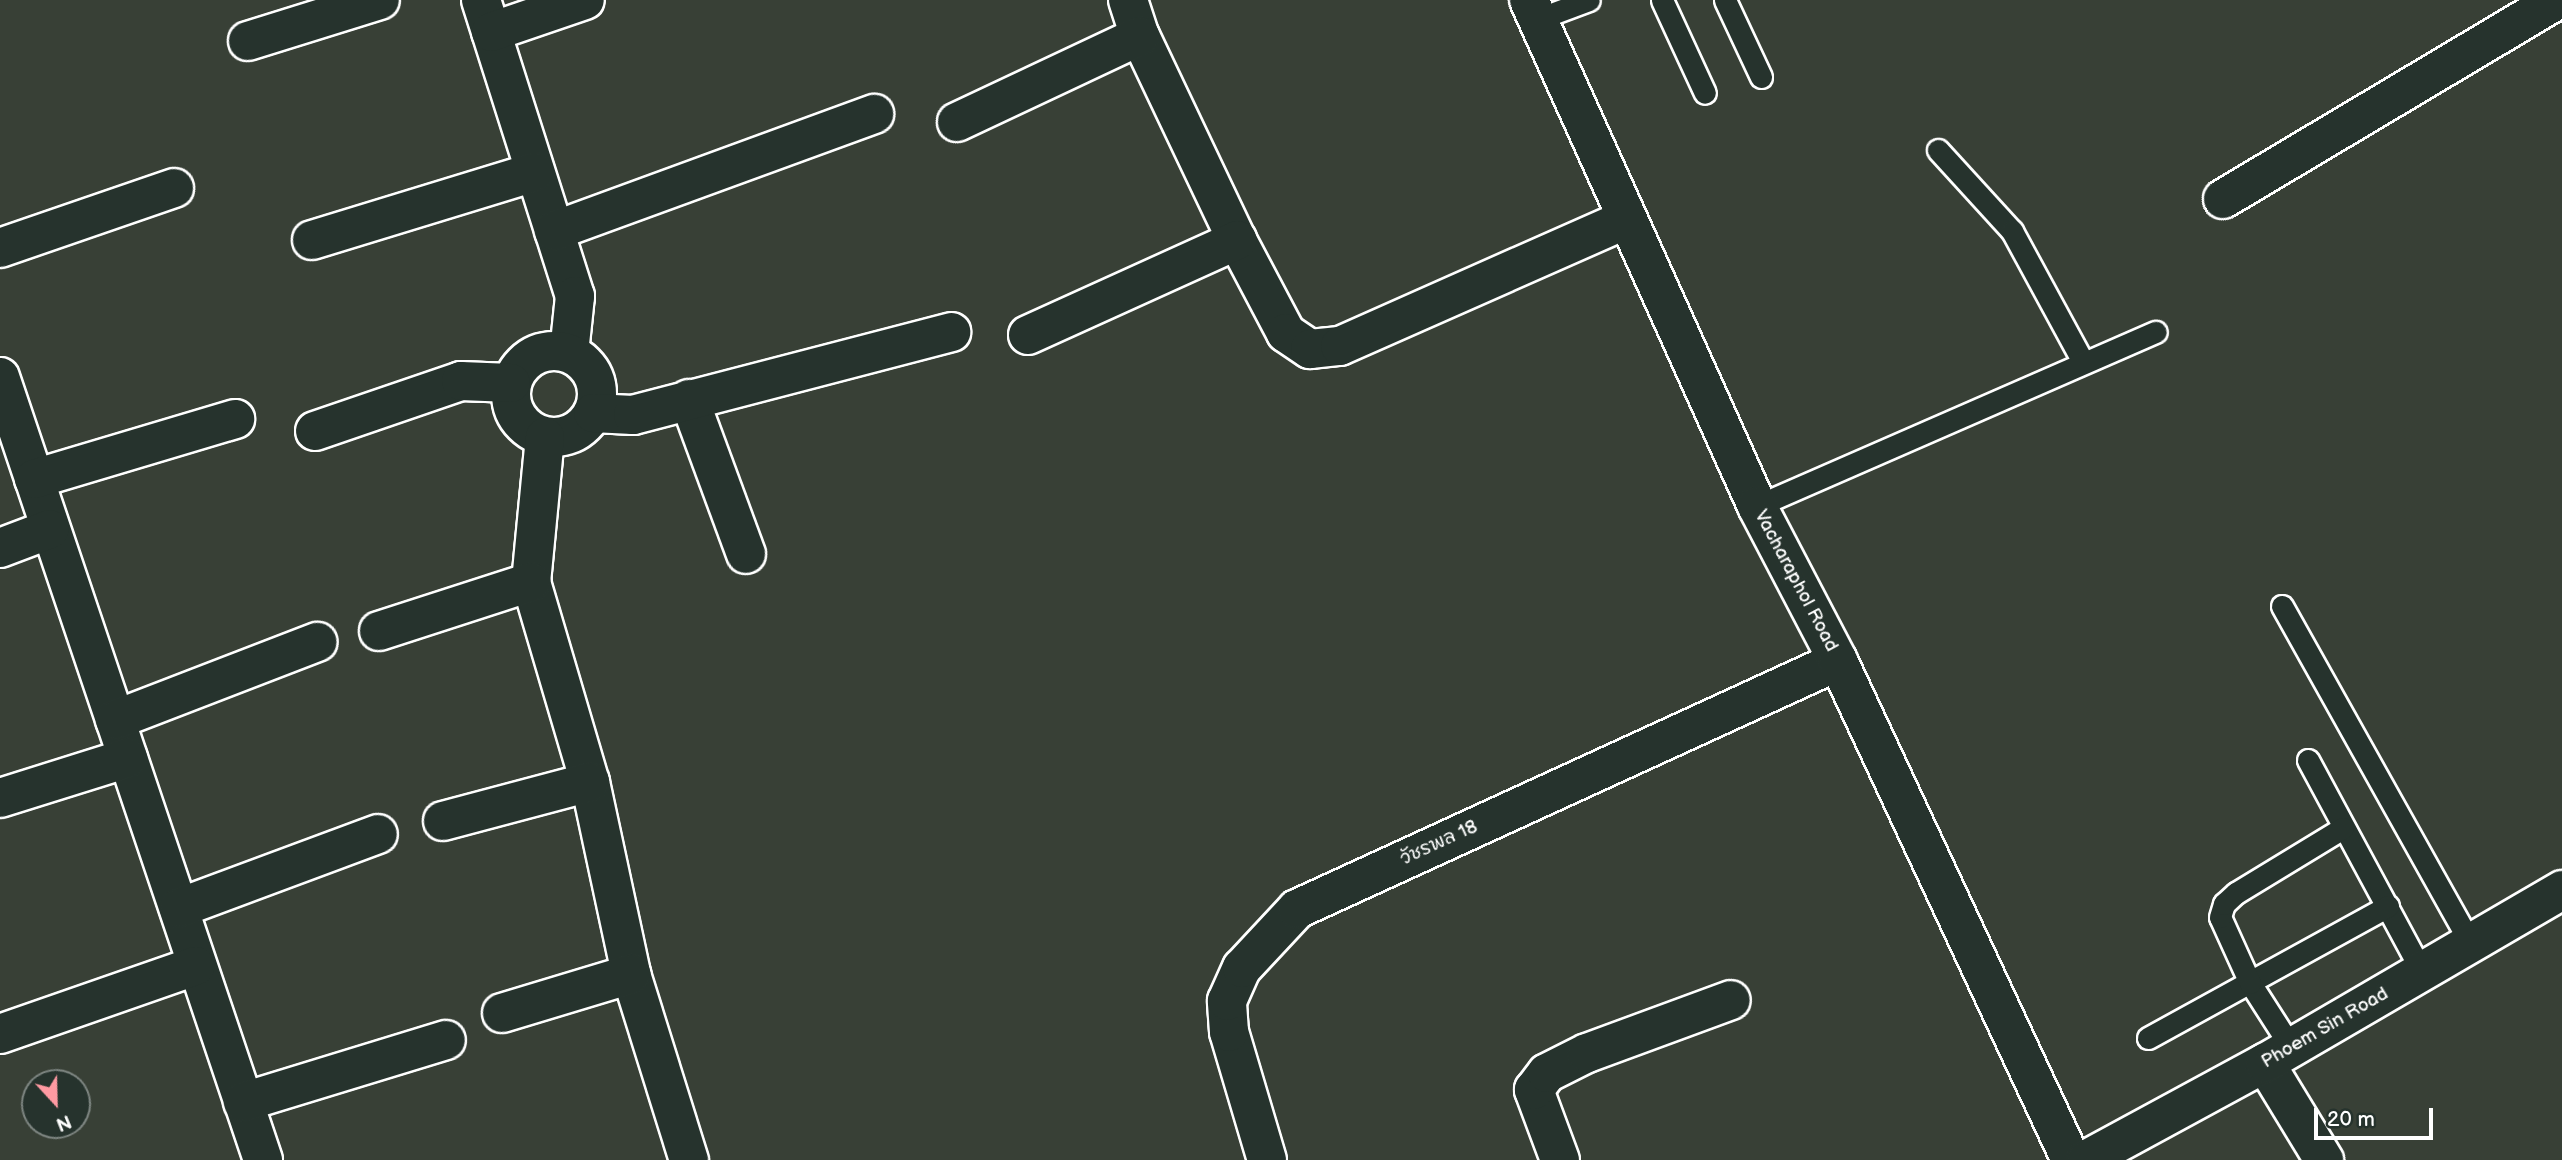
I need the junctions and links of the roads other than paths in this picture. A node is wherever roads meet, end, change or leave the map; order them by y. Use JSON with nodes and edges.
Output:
{"nodes":[{"id":1,"x":380,"y":0,"type":"edge"},
{"id":2,"x":585,"y":0,"type":"edge"},
{"id":3,"x":1128,"y":0,"type":"edge"},
{"id":4,"x":1589,"y":0,"type":"edge"},
{"id":5,"x":1662,"y":0,"type":"edge"},
{"id":6,"x":1725,"y":0,"type":"edge"},
{"id":7,"x":2555,"y":5,"type":"edge"},
{"id":8,"x":1533,"y":9,"type":"edge"},
{"id":9,"x":486,"y":16,"type":"edge"},
{"id":10,"x":1140,"y":36,"type":"junction"},
{"id":11,"x":248,"y":41,"type":"dead end"},
{"id":12,"x":1760,"y":77,"type":"dead end"},
{"id":13,"x":1705,"y":93,"type":"dead end"},
{"id":14,"x":874,"y":114,"type":"dead end"},
{"id":15,"x":957,"y":122,"type":"dead end"},
{"id":16,"x":1938,"y":150,"type":"dead end"},
{"id":17,"x":535,"y":172,"type":"junction"},
{"id":18,"x":174,"y":188,"type":"dead end"},
{"id":19,"x":2223,"y":199,"type":"dead end"},
{"id":20,"x":1628,"y":219,"type":"junction"},
{"id":21,"x":554,"y":231,"type":"junction"},
{"id":22,"x":312,"y":240,"type":"dead end"},
{"id":23,"x":1237,"y":240,"type":"junction"},
{"id":24,"x":0,"y":248,"type":"edge"},
{"id":25,"x":951,"y":332,"type":"dead end"},
{"id":26,"x":2156,"y":332,"type":"dead end"},
{"id":27,"x":1028,"y":335,"type":"dead end"},
{"id":28,"x":569,"y":354,"type":"junction"},
{"id":29,"x":2083,"y":362,"type":"junction"},
{"id":30,"x":0,"y":377,"type":"edge"},
{"id":31,"x":511,"y":383,"type":"junction"},
{"id":32,"x":689,"y":399,"type":"junction"},
{"id":33,"x":593,"y":413,"type":"junction"},
{"id":34,"x":235,"y":419,"type":"dead end"},
{"id":35,"x":315,"y":431,"type":"dead end"},
{"id":36,"x":545,"y":437,"type":"junction"},
{"id":37,"x":34,"y":479,"type":"junction"},
{"id":38,"x":1757,"y":506,"type":"junction"},
{"id":39,"x":50,"y":529,"type":"junction"},
{"id":40,"x":0,"y":548,"type":"edge"},
{"id":41,"x":746,"y":554,"type":"dead end"},
{"id":42,"x":531,"y":582,"type":"junction"},
{"id":43,"x":2282,"y":606,"type":"dead end"},
{"id":44,"x":379,"y":631,"type":"dead end"},
{"id":45,"x":317,"y":642,"type":"dead end"},
{"id":46,"x":1838,"y":661,"type":"junction"},
{"id":47,"x":115,"y":720,"type":"junction"},
{"id":48,"x":128,"y":758,"type":"junction"},
{"id":49,"x":2308,"y":760,"type":"dead end"},
{"id":50,"x":590,"y":782,"type":"junction"},
{"id":51,"x":0,"y":798,"type":"edge"},
{"id":52,"x":443,"y":821,"type":"dead end"},
{"id":53,"x":2343,"y":828,"type":"junction"},
{"id":54,"x":378,"y":834,"type":"dead end"},
{"id":55,"x":2562,"y":890,"type":"edge"},
{"id":56,"x":2388,"y":906,"type":"junction"},
{"id":57,"x":179,"y":908,"type":"junction"},
{"id":58,"x":2470,"y":943,"type":"junction"},
{"id":59,"x":195,"y":966,"type":"junction"},
{"id":60,"x":2421,"y":972,"type":"junction"},
{"id":61,"x":631,"y":974,"type":"junction"},
{"id":62,"x":2250,"y":983,"type":"junction"},
{"id":63,"x":1731,"y":1000,"type":"dead end"},
{"id":64,"x":502,"y":1013,"type":"dead end"},
{"id":65,"x":0,"y":1034,"type":"edge"},
{"id":66,"x":2148,"y":1038,"type":"dead end"},
{"id":67,"x":446,"y":1040,"type":"dead end"},
{"id":68,"x":2278,"y":1055,"type":"junction"},
{"id":69,"x":243,"y":1102,"type":"junction"},
{"id":70,"x":684,"y":1159,"type":"edge"},
{"id":71,"x":263,"y":1160,"type":"edge"},
{"id":72,"x":1267,"y":1160,"type":"edge"},
{"id":73,"x":1560,"y":1160,"type":"edge"},
{"id":74,"x":2071,"y":1160,"type":"edge"},
{"id":75,"x":2086,"y":1160,"type":"edge"},
{"id":76,"x":2324,"y":1160,"type":"edge"}],
"edges":[{"from":1,"to":11,"type":"street"},
{"from":2,"to":9,"type":"street"},
{"from":3,"to":10,"type":"street"},
{"from":4,"to":8,"type":"lane"},
{"from":5,"to":13,"type":"lane"},
{"from":6,"to":12,"type":"lane"},
{"from":7,"to":19,"type":"street"},
{"from":8,"to":20,"type":"street","name":"Vacharaphol Road"},
{"from":9,"to":17,"type":"street"},
{"from":10,"to":15,"type":"street"},
{"from":10,"to":23,"type":"street"},
{"from":14,"to":21,"type":"street"},
{"from":16,"to":29,"type":"lane"},
{"from":17,"to":21,"type":"street"},
{"from":17,"to":22,"type":"street"},
{"from":18,"to":24,"type":"street"},
{"from":20,"to":23,"type":"street"},
{"from":20,"to":38,"type":"street","name":"Vacharaphol Road"},
{"from":21,"to":28,"type":"street"},
{"from":23,"to":27,"type":"street"},
{"from":25,"to":32,"type":"street"},
{"from":26,"to":29,"type":"lane"},
{"from":28,"to":31,"type":"street"},
{"from":28,"to":33,"type":"street"},
{"from":29,"to":38,"type":"lane"},
{"from":30,"to":37,"type":"street"},
{"from":31,"to":35,"type":"street"},
{"from":31,"to":36,"type":"street"},
{"from":32,"to":33,"type":"street"},
{"from":32,"to":41,"type":"street"},
{"from":33,"to":36,"type":"street"},
{"from":34,"to":37,"type":"street"},
{"from":36,"to":42,"type":"street"},
{"from":37,"to":39,"type":"street"},
{"from":38,"to":46,"type":"street","name":"Vacharaphol Road"},
{"from":39,"to":40,"type":"street"},
{"from":39,"to":47,"type":"street"},
{"from":42,"to":44,"type":"street"},
{"from":42,"to":50,"type":"street"},
{"from":43,"to":58,"type":"lane"},
{"from":45,"to":47,"type":"street"},
{"from":46,"to":72,"type":"street","name":"วัชรพล 18"},
{"from":46,"to":74,"type":"street","name":"Vacharaphol Road"},
{"from":47,"to":48,"type":"street"},
{"from":48,"to":51,"type":"street"},
{"from":48,"to":57,"type":"street"},
{"from":49,"to":53,"type":"lane"},
{"from":50,"to":52,"type":"street"},
{"from":50,"to":61,"type":"street"},
{"from":53,"to":56,"type":"lane"},
{"from":53,"to":62,"type":"lane"},
{"from":54,"to":57,"type":"street"},
{"from":55,"to":58,"type":"street","name":"Phoem Sin Road"},
{"from":56,"to":60,"type":"lane"},
{"from":56,"to":62,"type":"lane"},
{"from":57,"to":59,"type":"street"},
{"from":58,"to":60,"type":"street","name":"Phoem Sin Road"},
{"from":59,"to":65,"type":"street"},
{"from":59,"to":69,"type":"street"},
{"from":60,"to":68,"type":"street","name":"Phoem Sin Road"},
{"from":61,"to":64,"type":"street"},
{"from":61,"to":70,"type":"street"},
{"from":62,"to":66,"type":"lane"},
{"from":62,"to":68,"type":"lane"},
{"from":63,"to":73,"type":"street"},
{"from":67,"to":69,"type":"street"},
{"from":68,"to":75,"type":"street","name":"Phoem Sin Road"},
{"from":68,"to":76,"type":"street"},
{"from":69,"to":71,"type":"street"}]}
